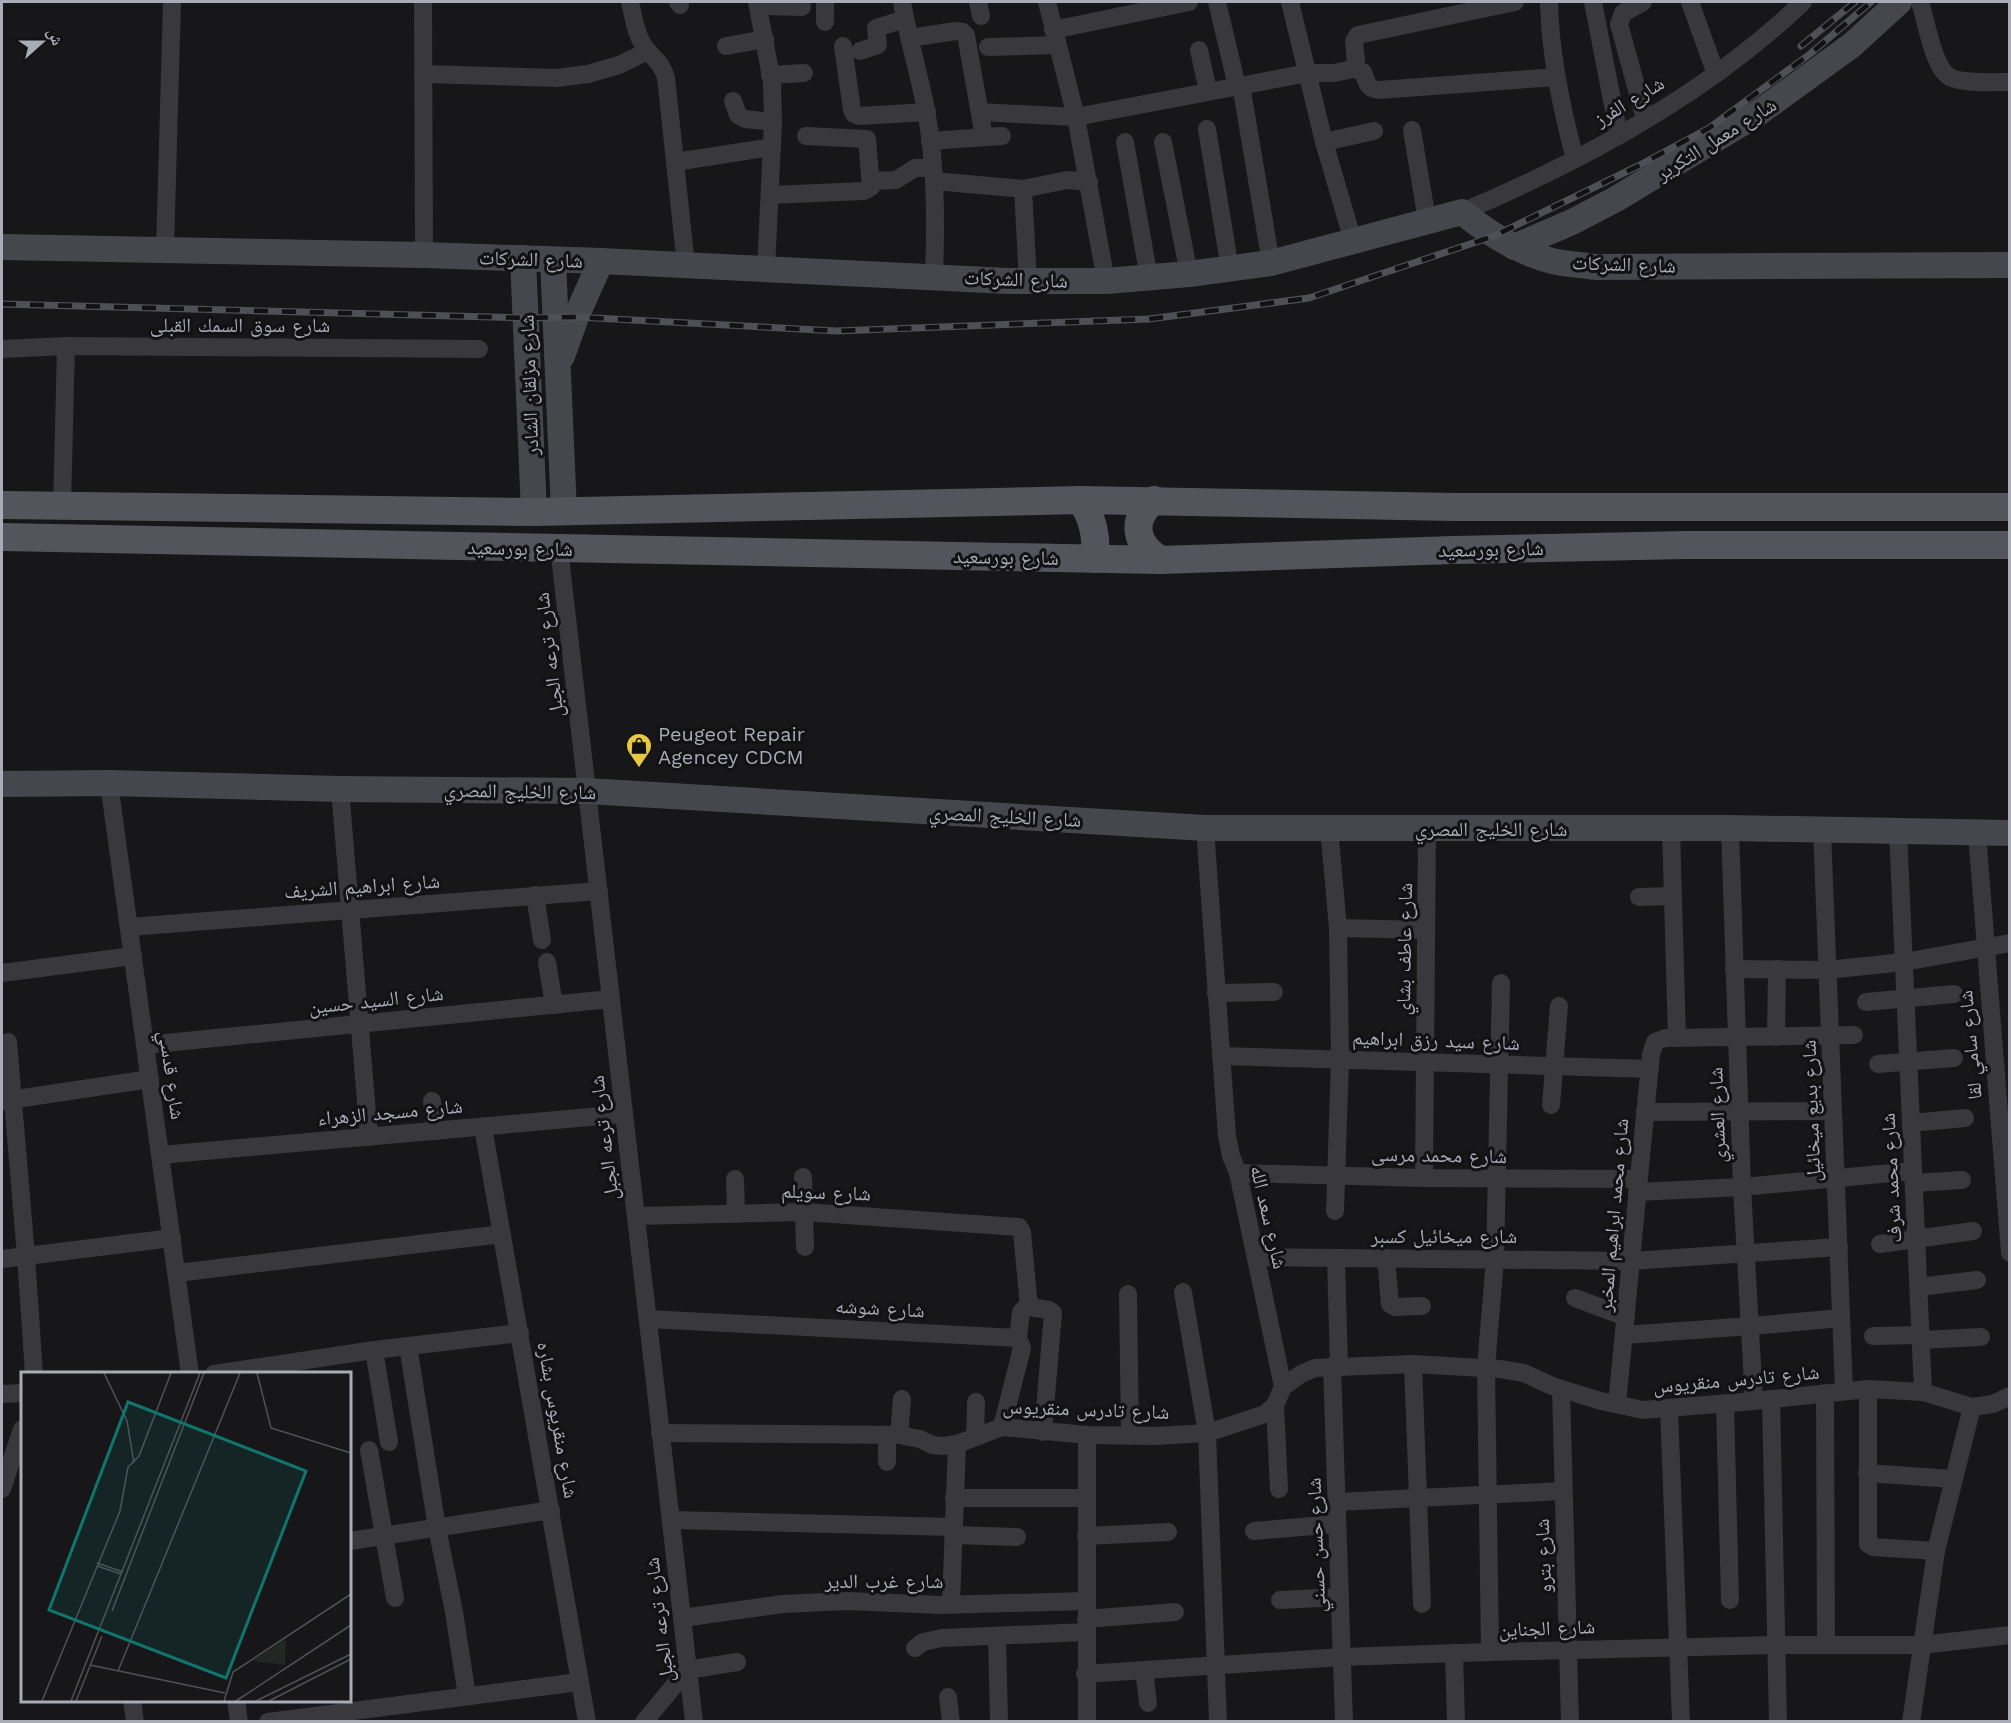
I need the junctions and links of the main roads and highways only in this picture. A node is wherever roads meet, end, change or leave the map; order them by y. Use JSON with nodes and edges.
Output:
{"nodes":[{"id":1,"x":1082,"y":500,"type":"junction"},
{"id":2,"x":1154,"y":500,"type":"junction"},
{"id":3,"x":2,"y":505,"type":"edge"},
{"id":4,"x":1454,"y":507,"type":"junction"},
{"id":5,"x":2010,"y":507,"type":"edge"},
{"id":6,"x":2,"y":537,"type":"edge"},
{"id":7,"x":2010,"y":545,"type":"edge"},
{"id":8,"x":1453,"y":550,"type":"junction"},
{"id":9,"x":1095,"y":559,"type":"junction"},
{"id":10,"x":1161,"y":560,"type":"junction"}],
"edges":[{"from":1,"to":2,"type":"main road","name":"شارع بورسعيد"},
{"from":1,"to":3,"type":"main road","name":"شارع بورسعيد"},
{"from":1,"to":9,"type":"main road"},
{"from":2,"to":4,"type":"main road","name":"شارع بورسعيد"},
{"from":2,"to":10,"type":"main road"},
{"from":4,"to":5,"type":"main road","name":"شارع بورسعيد"},
{"from":4,"to":8,"type":"main road"},
{"from":6,"to":9,"type":"main road","name":"شارع بورسعيد"},
{"from":7,"to":8,"type":"main road","name":"شارع بورسعيد"},
{"from":8,"to":10,"type":"main road","name":"شارع بورسعيد"},
{"from":9,"to":10,"type":"main road","name":"شارع بورسعيد"}]}
